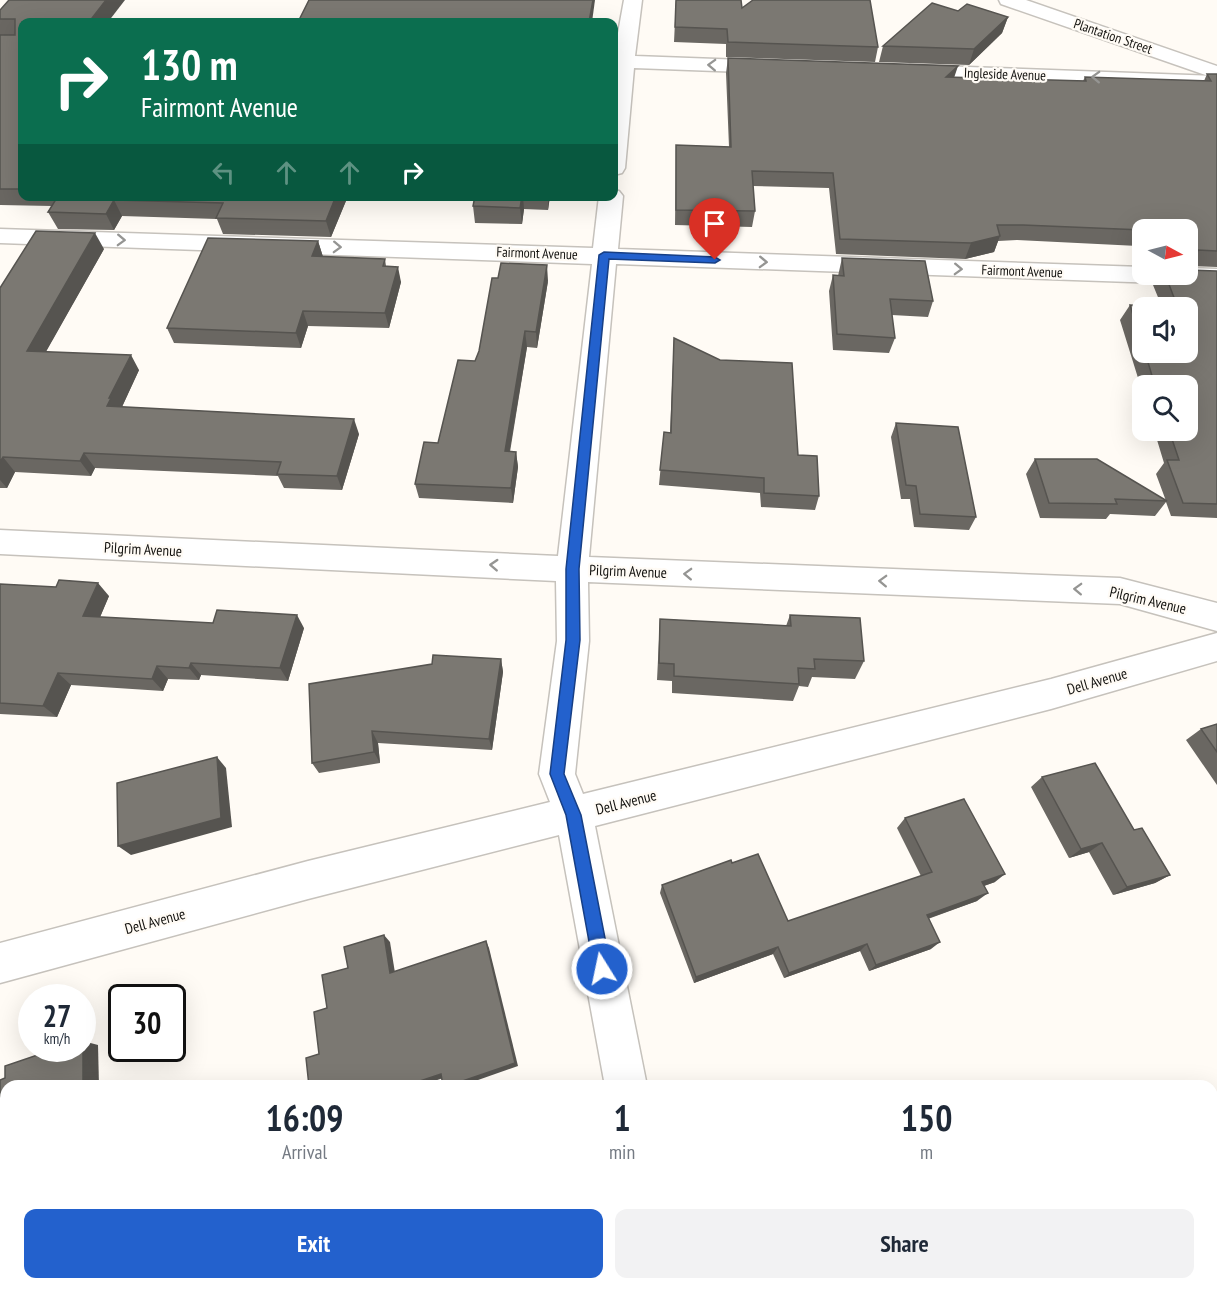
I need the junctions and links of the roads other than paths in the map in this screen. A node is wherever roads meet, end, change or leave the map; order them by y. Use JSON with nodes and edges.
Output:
{"nodes":[{"id":1,"x":633,"y":0,"type":"edge"},
{"id":2,"x":1008,"y":0,"type":"edge"},
{"id":3,"x":619,"y":61,"type":"edge"},
{"id":4,"x":789,"y":67,"type":"edge"},
{"id":5,"x":895,"y":71,"type":"edge"},
{"id":6,"x":1217,"y":73,"type":"edge"},
{"id":7,"x":618,"y":82,"type":"edge"},
{"id":8,"x":1217,"y":82,"type":"edge"},
{"id":9,"x":610,"y":201,"type":"edge"},
{"id":10,"x":0,"y":236,"type":"edge"},
{"id":11,"x":604,"y":255,"type":"junction"},
{"id":12,"x":1217,"y":277,"type":"edge"},
{"id":13,"x":0,"y":543,"type":"edge"},
{"id":14,"x":572,"y":569,"type":"junction"},
{"id":15,"x":1217,"y":617,"type":"edge"},
{"id":16,"x":1217,"y":647,"type":"edge"},
{"id":17,"x":574,"y":815,"type":"junction"},
{"id":18,"x":0,"y":963,"type":"edge"},
{"id":19,"x":625,"y":1080,"type":"edge"}],
"edges":[{"from":1,"to":3,"type":"street"},
{"from":2,"to":6,"type":"street","name":"Plantation Street"},
{"from":4,"to":3,"type":"street","one_way":true},
{"from":3,"to":7,"type":"street"},
{"from":8,"to":5,"type":"street","name":"Ingleside Avenue","one_way":true},
{"from":9,"to":11,"type":"street"},
{"from":10,"to":11,"type":"street","name":"Fairmont Avenue","one_way":true},
{"from":11,"to":12,"type":"street","name":"Fairmont Avenue","one_way":true},
{"from":11,"to":14,"type":"street"},
{"from":14,"to":13,"type":"street","name":"Pilgrim Avenue","one_way":true},
{"from":15,"to":14,"type":"street","name":"Pilgrim Avenue","one_way":true},
{"from":14,"to":17,"type":"street"},
{"from":16,"to":17,"type":"street","name":"Dell Avenue"},
{"from":17,"to":18,"type":"street","name":"Dell Avenue"},
{"from":17,"to":19,"type":"street"}]}
